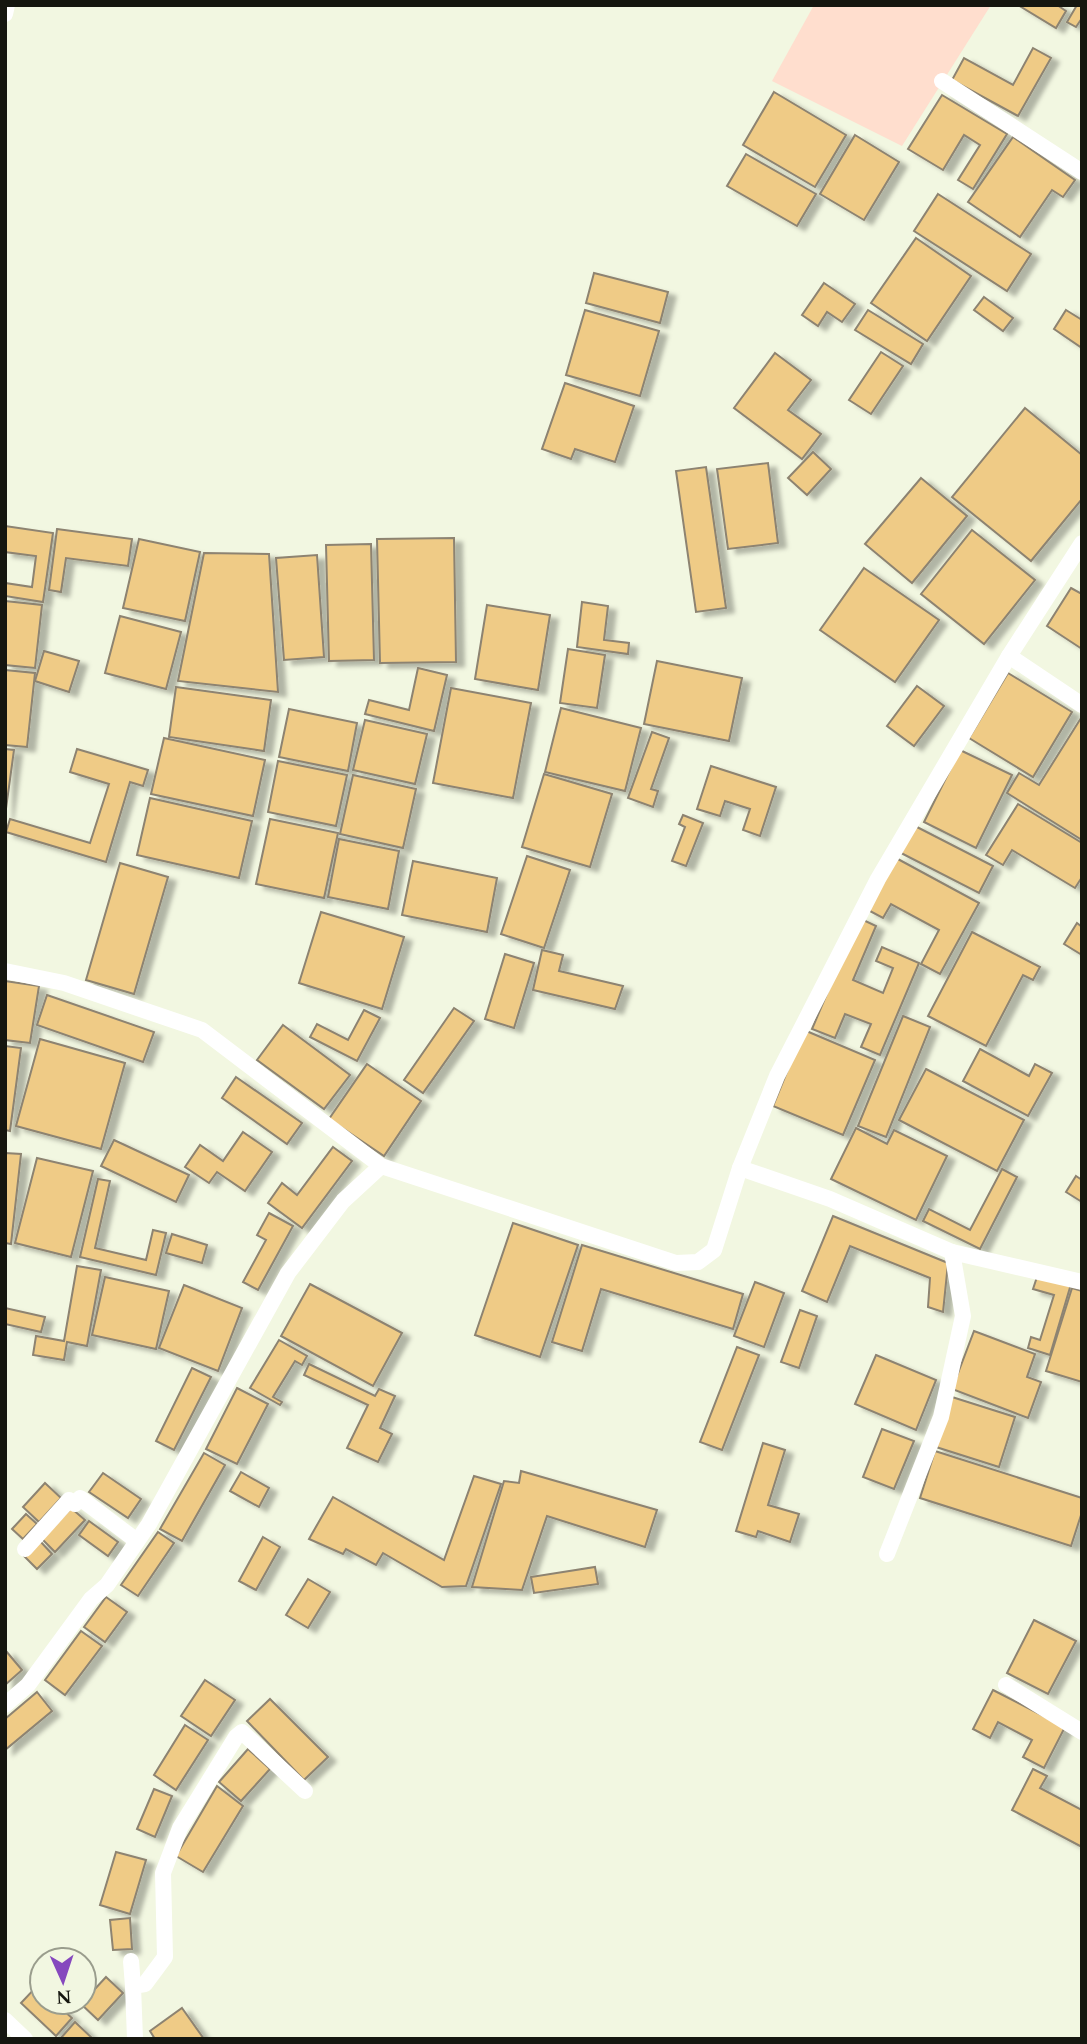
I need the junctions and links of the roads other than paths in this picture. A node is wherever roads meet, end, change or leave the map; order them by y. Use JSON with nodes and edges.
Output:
{"nodes":[{"id":1,"x":7,"y":5,"type":"edge"},
{"id":2,"x":5,"y":14,"type":"edge"},
{"id":3,"x":942,"y":81,"type":"dead end"},
{"id":4,"x":1082,"y":172,"type":"edge"},
{"id":5,"x":1082,"y":543,"type":"edge"},
{"id":6,"x":1009,"y":656,"type":"junction"},
{"id":7,"x":1082,"y":705,"type":"edge"},
{"id":8,"x":5,"y":971,"type":"edge"},
{"id":9,"x":381,"y":1166,"type":"junction"},
{"id":10,"x":740,"y":1168,"type":"junction"},
{"id":11,"x":953,"y":1252,"type":"junction"},
{"id":12,"x":1082,"y":1282,"type":"edge"},
{"id":13,"x":137,"y":1541,"type":"junction"},
{"id":14,"x":25,"y":1549,"type":"dead end"},
{"id":15,"x":887,"y":1554,"type":"dead end"},
{"id":16,"x":1006,"y":1685,"type":"dead end"},
{"id":17,"x":5,"y":1705,"type":"edge"},
{"id":18,"x":1082,"y":1732,"type":"edge"},
{"id":19,"x":305,"y":1791,"type":"dead end"},
{"id":20,"x":131,"y":1961,"type":"dead end"},
{"id":21,"x":133,"y":1986,"type":"junction"},
{"id":22,"x":5,"y":2020,"type":"edge"},
{"id":23,"x":25,"y":2039,"type":"edge"},
{"id":24,"x":135,"y":2039,"type":"edge"}],
"edges":[{"from":1,"to":2,"type":"street"},
{"from":3,"to":4,"type":"street"},
{"from":5,"to":6,"type":"street"},
{"from":6,"to":7,"type":"street"},
{"from":6,"to":10,"type":"street"},
{"from":8,"to":9,"type":"street"},
{"from":9,"to":10,"type":"street"},
{"from":9,"to":13,"type":"street"},
{"from":10,"to":11,"type":"street"},
{"from":11,"to":12,"type":"street"},
{"from":11,"to":15,"type":"street"},
{"from":13,"to":14,"type":"street"},
{"from":13,"to":17,"type":"street"},
{"from":16,"to":18,"type":"street"},
{"from":19,"to":21,"type":"street"},
{"from":20,"to":21,"type":"street"},
{"from":21,"to":24,"type":"street"},
{"from":22,"to":23,"type":"street"}]}
